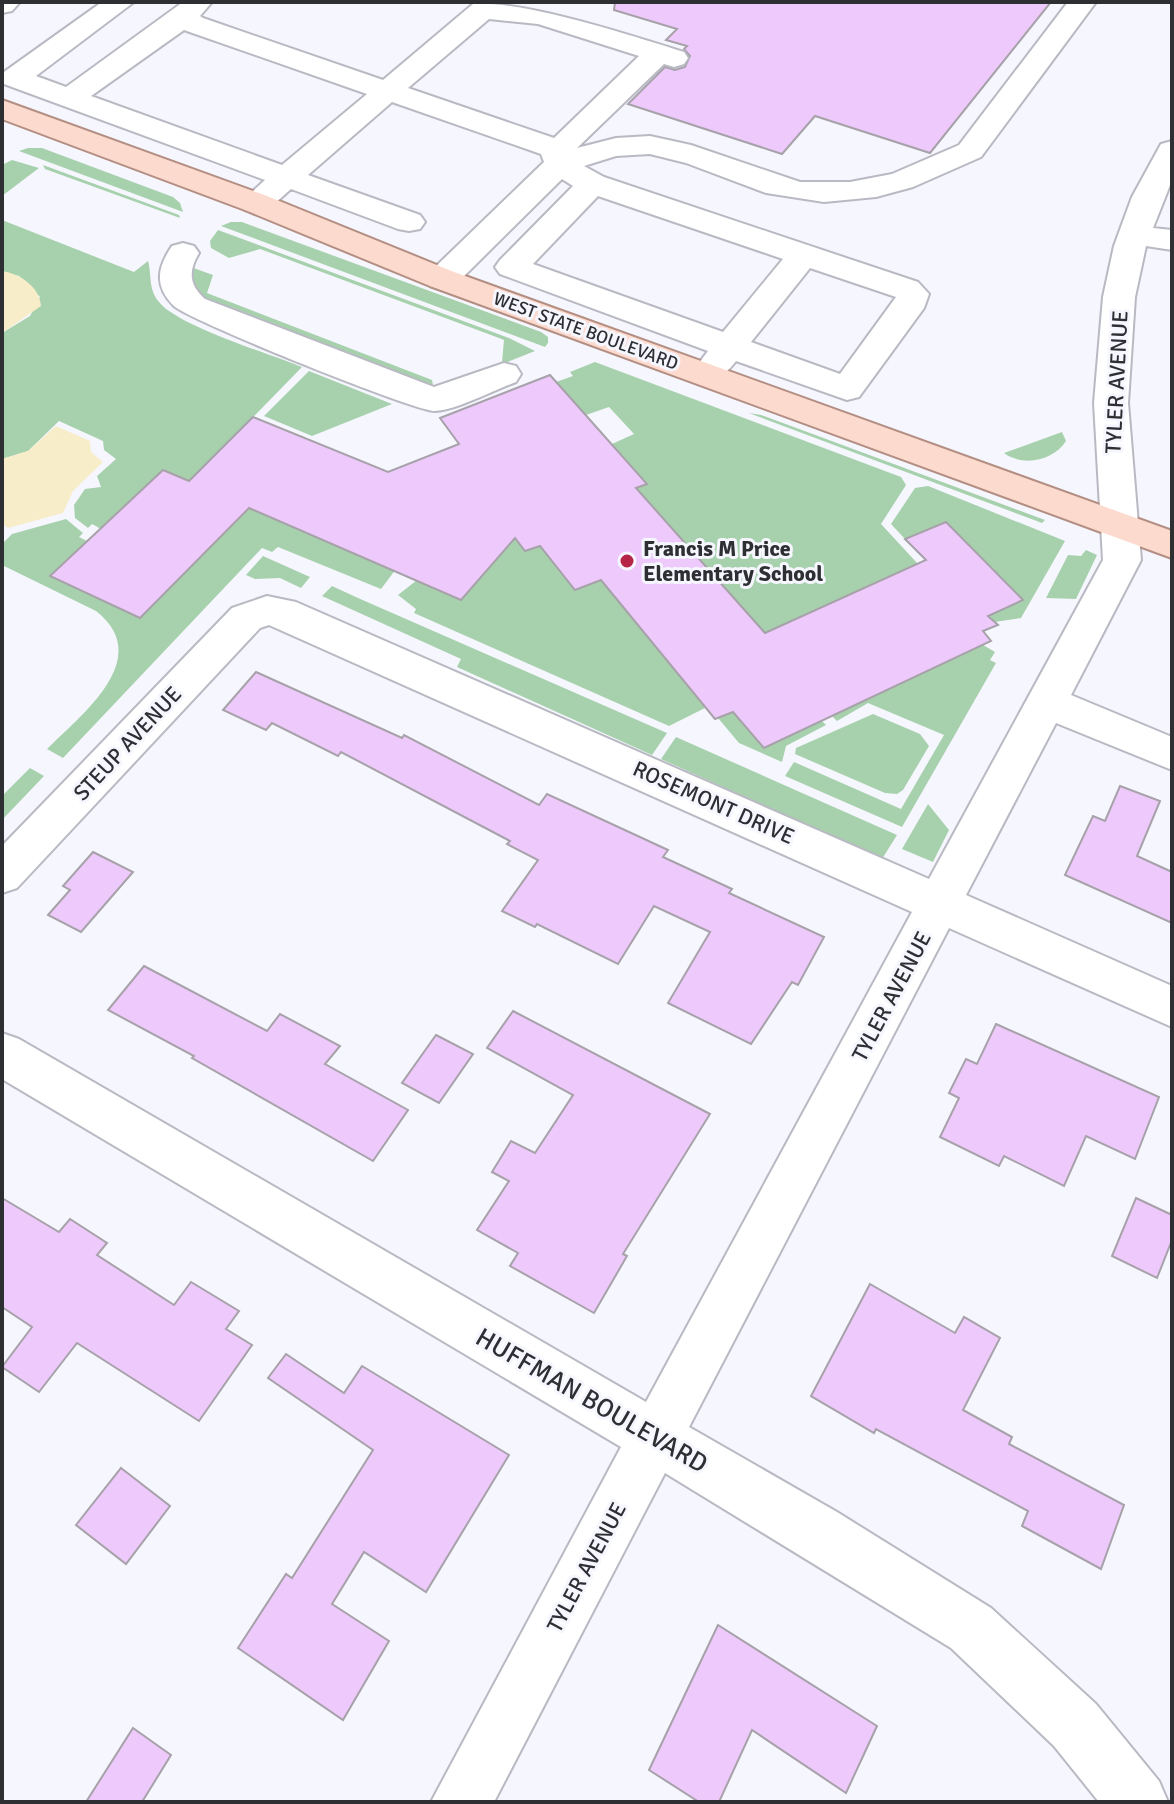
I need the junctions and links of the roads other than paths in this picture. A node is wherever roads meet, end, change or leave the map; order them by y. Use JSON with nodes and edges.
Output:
{"nodes":[{"id":1,"x":120,"y":2,"type":"edge"},
{"id":2,"x":1082,"y":2,"type":"edge"},
{"id":3,"x":191,"y":10,"type":"edge"},
{"id":4,"x":389,"y":91,"type":"junction"},
{"id":5,"x":57,"y":93,"type":"junction"},
{"id":6,"x":7,"y":111,"type":"edge"},
{"id":7,"x":1172,"y":150,"type":"edge"},
{"id":8,"x":558,"y":158,"type":"junction"},
{"id":9,"x":286,"y":176,"type":"junction"},
{"id":10,"x":593,"y":184,"type":"junction"},
{"id":11,"x":256,"y":203,"type":"junction"},
{"id":12,"x":409,"y":222,"type":"dead end"},
{"id":13,"x":1134,"y":235,"type":"junction"},
{"id":14,"x":1172,"y":240,"type":"edge"},
{"id":15,"x":183,"y":253,"type":"dead end"},
{"id":16,"x":803,"y":255,"type":"junction"},
{"id":17,"x":442,"y":279,"type":"junction"},
{"id":18,"x":729,"y":347,"type":"junction"},
{"id":19,"x":504,"y":374,"type":"dead end"},
{"id":20,"x":707,"y":375,"type":"junction"},
{"id":21,"x":1118,"y":525,"type":"junction"},
{"id":22,"x":1172,"y":545,"type":"edge"},
{"id":23,"x":253,"y":614,"type":"joint"},
{"id":24,"x":1047,"y":702,"type":"junction"},
{"id":25,"x":1172,"y":754,"type":"edge"},
{"id":26,"x":2,"y":875,"type":"edge"},
{"id":27,"x":940,"y":904,"type":"junction"},
{"id":28,"x":1172,"y":1007,"type":"edge"},
{"id":29,"x":2,"y":1054,"type":"edge"},
{"id":30,"x":656,"y":1437,"type":"junction"},
{"id":31,"x":461,"y":1802,"type":"edge"},
{"id":32,"x":1138,"y":1802,"type":"edge"}],
"edges":[{"from":1,"to":5,"type":"street"},
{"from":2,"to":8,"type":"street"},
{"from":3,"to":4,"type":"street"},
{"from":3,"to":5,"type":"street"},
{"from":4,"to":8,"type":"street"},
{"from":4,"to":8,"type":"street"},
{"from":4,"to":9,"type":"street"},
{"from":5,"to":6,"type":"street"},
{"from":5,"to":9,"type":"street"},
{"from":6,"to":11,"type":"main road","name":"WEST STATE BOULEVARD"},
{"from":7,"to":13,"type":"street","name":"TYLER AVENUE"},
{"from":8,"to":10,"type":"street"},
{"from":8,"to":17,"type":"street"},
{"from":9,"to":11,"type":"street"},
{"from":9,"to":12,"type":"street"},
{"from":10,"to":16,"type":"street"},
{"from":10,"to":18,"type":"street"},
{"from":11,"to":17,"type":"main road","name":"WEST STATE BOULEVARD"},
{"from":13,"to":14,"type":"street"},
{"from":13,"to":21,"type":"street","name":"TYLER AVENUE"},
{"from":15,"to":19,"type":"street"},
{"from":16,"to":18,"type":"street"},
{"from":16,"to":18,"type":"street"},
{"from":17,"to":20,"type":"main road","name":"WEST STATE BOULEVARD"},
{"from":18,"to":20,"type":"street"},
{"from":20,"to":21,"type":"main road","name":"WEST STATE BOULEVARD"},
{"from":21,"to":22,"type":"main road","name":"WEST STATE BOULEVARD"},
{"from":21,"to":24,"type":"street","name":"TYLER AVENUE"},
{"from":23,"to":26,"type":"street","name":"STEUP AVENUE"},
{"from":23,"to":27,"type":"street","name":"ROSEMONT DRIVE"},
{"from":24,"to":25,"type":"street"},
{"from":24,"to":27,"type":"street","name":"TYLER AVENUE"},
{"from":27,"to":28,"type":"street","name":"ROSEMONT DRIVE"},
{"from":27,"to":30,"type":"street","name":"TYLER AVENUE"},
{"from":29,"to":30,"type":"street","name":"HUFFMAN BOULEVARD"},
{"from":30,"to":31,"type":"street","name":"TYLER AVENUE"},
{"from":30,"to":32,"type":"street","name":"HUFFMAN BOULEVARD"}]}
